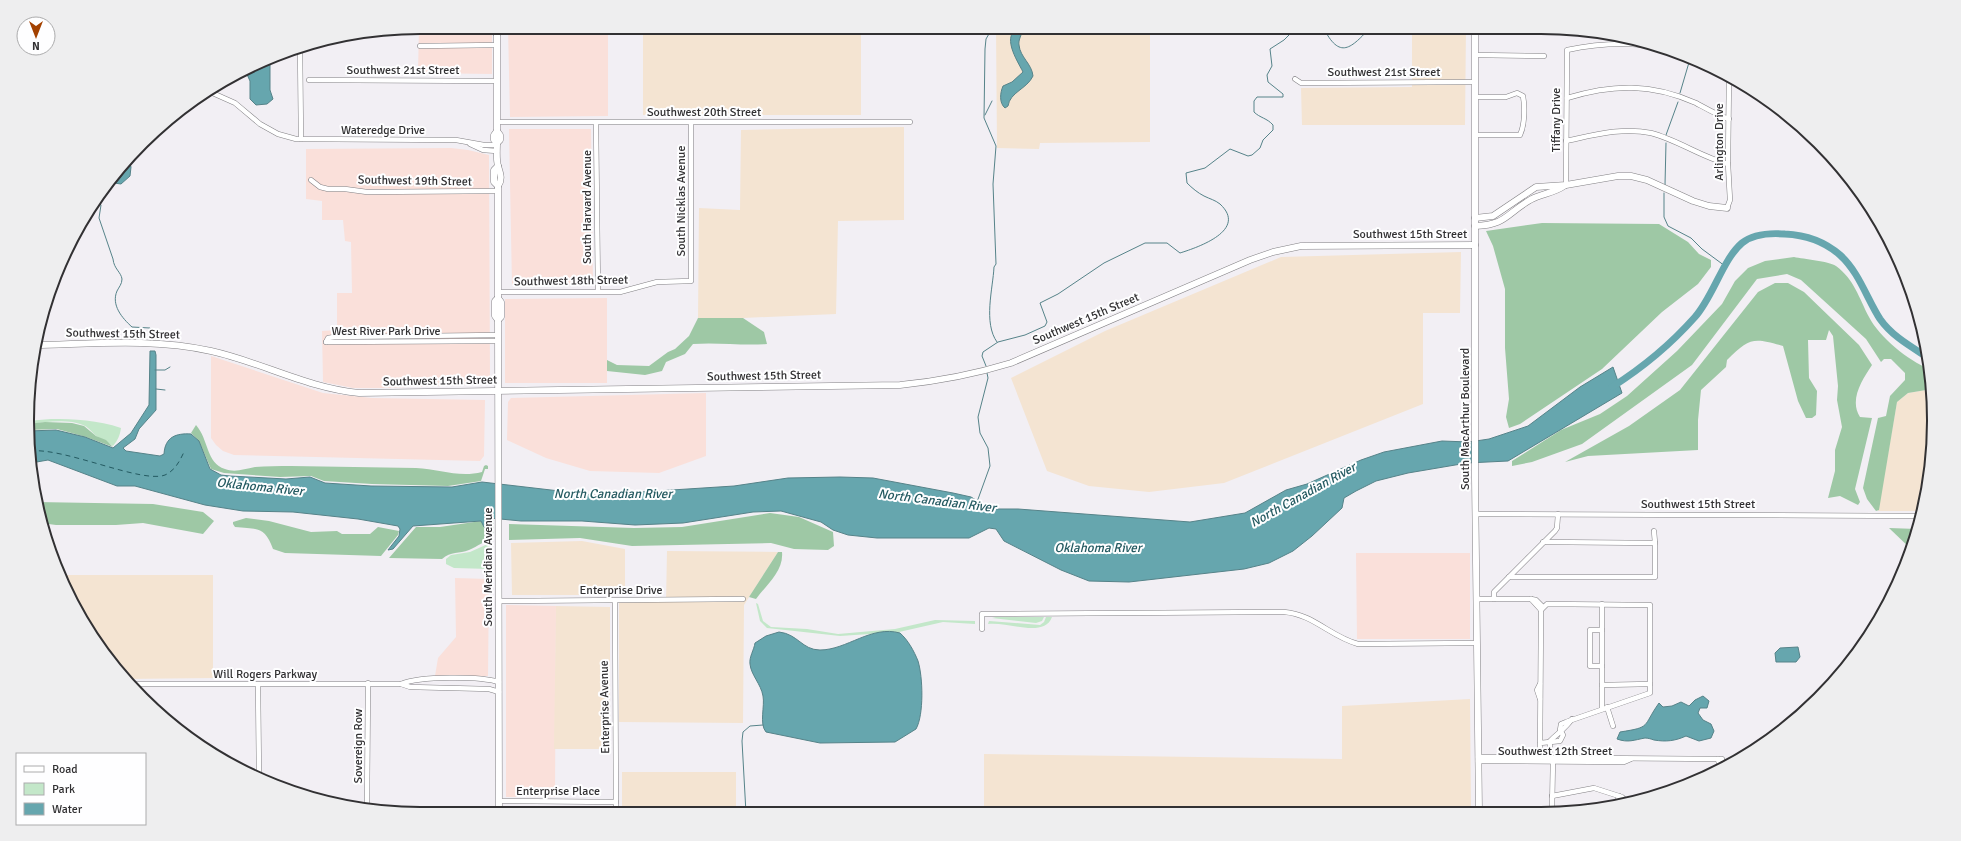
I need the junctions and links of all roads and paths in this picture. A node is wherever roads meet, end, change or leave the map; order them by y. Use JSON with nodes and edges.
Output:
{"nodes":[{"id":1,"x":497,"y":34,"type":"edge"},
{"id":2,"x":1475,"y":34,"type":"edge"},
{"id":3,"x":1630,"y":44,"type":"edge"},
{"id":4,"x":497,"y":45,"type":"junction"},
{"id":5,"x":420,"y":46,"type":"dead end"},
{"id":6,"x":300,"y":54,"type":"edge"},
{"id":7,"x":1475,"y":55,"type":"junction"},
{"id":8,"x":1544,"y":56,"type":"dead end"},
{"id":9,"x":1295,"y":78,"type":"dead end"},
{"id":10,"x":308,"y":80,"type":"dead end"},
{"id":11,"x":497,"y":81,"type":"junction"},
{"id":12,"x":1475,"y":82,"type":"junction"},
{"id":13,"x":1729,"y":83,"type":"edge"},
{"id":14,"x":214,"y":94,"type":"edge"},
{"id":15,"x":1475,"y":97,"type":"junction"},
{"id":16,"x":1567,"y":98,"type":"junction"},
{"id":17,"x":1729,"y":119,"type":"junction"},
{"id":18,"x":497,"y":122,"type":"junction"},
{"id":19,"x":691,"y":122,"type":"junction"},
{"id":20,"x":910,"y":122,"type":"dead end"},
{"id":21,"x":596,"y":123,"type":"junction"},
{"id":22,"x":1475,"y":135,"type":"junction"},
{"id":23,"x":301,"y":139,"type":"junction"},
{"id":24,"x":1566,"y":142,"type":"junction"},
{"id":25,"x":497,"y":146,"type":"junction"},
{"id":26,"x":1728,"y":164,"type":"junction"},
{"id":27,"x":311,"y":180,"type":"dead end"},
{"id":28,"x":1566,"y":185,"type":"junction"},
{"id":29,"x":498,"y":189,"type":"junction"},
{"id":30,"x":1509,"y":206,"type":"junction"},
{"id":31,"x":1727,"y":208,"type":"joint"},
{"id":32,"x":1514,"y":213,"type":"junction"},
{"id":33,"x":1475,"y":218,"type":"junction"},
{"id":34,"x":1475,"y":226,"type":"junction"},
{"id":35,"x":1476,"y":245,"type":"junction"},
{"id":36,"x":691,"y":281,"type":"joint"},
{"id":37,"x":598,"y":292,"type":"junction"},
{"id":38,"x":498,"y":295,"type":"junction"},
{"id":39,"x":445,"y":335,"type":"junction"},
{"id":40,"x":467,"y":335,"type":"junction"},
{"id":41,"x":387,"y":336,"type":"junction"},
{"id":42,"x":498,"y":338,"type":"junction"},
{"id":43,"x":467,"y":341,"type":"junction"},
{"id":44,"x":387,"y":342,"type":"junction"},
{"id":45,"x":445,"y":342,"type":"junction"},
{"id":46,"x":41,"y":345,"type":"edge"},
{"id":47,"x":498,"y":391,"type":"junction"},
{"id":48,"x":1476,"y":514,"type":"junction"},
{"id":49,"x":1558,"y":514,"type":"junction"},
{"id":50,"x":1915,"y":516,"type":"edge"},
{"id":51,"x":1654,"y":531,"type":"dead end"},
{"id":52,"x":1543,"y":542,"type":"junction"},
{"id":53,"x":1655,"y":543,"type":"junction"},
{"id":54,"x":1508,"y":578,"type":"junction"},
{"id":55,"x":743,"y":599,"type":"dead end"},
{"id":56,"x":1477,"y":599,"type":"junction"},
{"id":57,"x":1494,"y":599,"type":"junction"},
{"id":58,"x":498,"y":601,"type":"junction"},
{"id":59,"x":615,"y":601,"type":"junction"},
{"id":60,"x":1602,"y":604,"type":"junction"},
{"id":61,"x":1542,"y":608,"type":"junction"},
{"id":62,"x":982,"y":629,"type":"dead end"},
{"id":63,"x":1602,"y":630,"type":"junction"},
{"id":64,"x":1477,"y":643,"type":"junction"},
{"id":65,"x":1602,"y":666,"type":"junction"},
{"id":66,"x":438,"y":679,"type":"junction"},
{"id":67,"x":454,"y":679,"type":"junction"},
{"id":68,"x":499,"y":682,"type":"junction"},
{"id":69,"x":368,"y":683,"type":"junction"},
{"id":70,"x":138,"y":684,"type":"edge"},
{"id":71,"x":258,"y":684,"type":"junction"},
{"id":72,"x":401,"y":684,"type":"junction"},
{"id":73,"x":1650,"y":684,"type":"junction"},
{"id":74,"x":1602,"y":685,"type":"junction"},
{"id":75,"x":438,"y":689,"type":"junction"},
{"id":76,"x":454,"y":689,"type":"junction"},
{"id":77,"x":499,"y":692,"type":"junction"},
{"id":78,"x":1607,"y":707,"type":"junction"},
{"id":79,"x":1602,"y":709,"type":"junction"},
{"id":80,"x":1613,"y":726,"type":"dead end"},
{"id":81,"x":1540,"y":743,"type":"junction"},
{"id":82,"x":1550,"y":743,"type":"junction"},
{"id":83,"x":1540,"y":757,"type":"junction"},
{"id":84,"x":1478,"y":759,"type":"junction"},
{"id":85,"x":1551,"y":759,"type":"junction"},
{"id":86,"x":1720,"y":762,"type":"edge"},
{"id":87,"x":259,"y":771,"type":"edge"},
{"id":88,"x":1552,"y":796,"type":"junction"},
{"id":89,"x":1619,"y":796,"type":"junction"},
{"id":90,"x":1618,"y":799,"type":"edge"},
{"id":91,"x":1622,"y":799,"type":"edge"},
{"id":92,"x":499,"y":801,"type":"junction"},
{"id":93,"x":616,"y":802,"type":"junction"},
{"id":94,"x":367,"y":804,"type":"edge"},
{"id":95,"x":499,"y":807,"type":"edge"},
{"id":96,"x":616,"y":807,"type":"edge"},
{"id":97,"x":1478,"y":807,"type":"edge"},
{"id":98,"x":1552,"y":807,"type":"edge"}],
"edges":[{"from":1,"to":4,"type":"main road","name":"South Meridian Avenue"},
{"from":2,"to":7,"type":"main road","name":"South MacArthur Boulevard"},
{"from":3,"to":16,"type":"street","name":"Tiffany Drive"},
{"from":4,"to":5,"type":"street"},
{"from":4,"to":11,"type":"main road","name":"South Meridian Avenue"},
{"from":6,"to":23,"type":"street"},
{"from":7,"to":8,"type":"street"},
{"from":7,"to":12,"type":"main road","name":"South MacArthur Boulevard"},
{"from":9,"to":12,"type":"street","name":"Southwest 21st Street"},
{"from":10,"to":11,"type":"street","name":"Southwest 21st Street"},
{"from":11,"to":18,"type":"main road","name":"South Meridian Avenue"},
{"from":12,"to":15,"type":"main road","name":"South MacArthur Boulevard"},
{"from":13,"to":17,"type":"street","name":"Arlington Drive"},
{"from":14,"to":23,"type":"street","name":"Wateredge Drive"},
{"from":15,"to":22,"type":"main road","name":"South MacArthur Boulevard"},
{"from":15,"to":22,"type":"street"},
{"from":16,"to":17,"type":"street"},
{"from":16,"to":24,"type":"street","name":"Tiffany Drive"},
{"from":17,"to":26,"type":"street","name":"Arlington Drive"},
{"from":18,"to":21,"type":"street","name":"Southwest 20th Street"},
{"from":18,"to":25,"type":"main road","name":"South Meridian Avenue"},
{"from":19,"to":20,"type":"street","name":"Southwest 20th Street"},
{"from":19,"to":21,"type":"street","name":"Southwest 20th Street"},
{"from":19,"to":36,"type":"street","name":"South Nicklas Avenue"},
{"from":21,"to":37,"type":"street","name":"South Harvard Avenue"},
{"from":22,"to":33,"type":"main road","name":"South MacArthur Boulevard"},
{"from":23,"to":25,"type":"street","name":"Wateredge Drive"},
{"from":24,"to":26,"type":"street"},
{"from":24,"to":28,"type":"street","name":"Tiffany Drive"},
{"from":25,"to":29,"type":"main road","name":"South Meridian Avenue"},
{"from":26,"to":31,"type":"street","name":"Arlington Drive"},
{"from":27,"to":29,"type":"street","name":"Southwest 19th Street"},
{"from":28,"to":30,"type":"main road"},
{"from":28,"to":31,"type":"main road"},
{"from":28,"to":32,"type":"main road"},
{"from":29,"to":38,"type":"main road","name":"South Meridian Avenue"},
{"from":30,"to":32,"type":"main road"},
{"from":30,"to":33,"type":"main road"},
{"from":32,"to":34,"type":"main road"},
{"from":33,"to":34,"type":"main road","name":"South MacArthur Boulevard"},
{"from":34,"to":35,"type":"main road","name":"South MacArthur Boulevard"},
{"from":35,"to":47,"type":"main road","name":"Southwest 15th Street"},
{"from":35,"to":48,"type":"main road","name":"South MacArthur Boulevard"},
{"from":36,"to":37,"type":"street","name":"Southwest 18th Street"},
{"from":37,"to":38,"type":"street","name":"Southwest 18th Street"},
{"from":38,"to":42,"type":"main road","name":"South Meridian Avenue"},
{"from":39,"to":40,"type":"street","name":"West River Park Drive"},
{"from":39,"to":41,"type":"street","name":"West River Park Drive"},
{"from":39,"to":45,"type":"street"},
{"from":40,"to":42,"type":"street","name":"West River Park Drive"},
{"from":40,"to":43,"type":"street"},
{"from":41,"to":44,"type":"street"},
{"from":41,"to":44,"type":"street","name":"West River Park Drive"},
{"from":42,"to":43,"type":"street","name":"West River Park Drive"},
{"from":42,"to":47,"type":"main road","name":"South Meridian Avenue"},
{"from":43,"to":45,"type":"street","name":"West River Park Drive"},
{"from":44,"to":45,"type":"street","name":"West River Park Drive"},
{"from":46,"to":47,"type":"main road","name":"Southwest 15th Street"},
{"from":47,"to":58,"type":"main road","name":"South Meridian Avenue"},
{"from":48,"to":49,"type":"street","name":"Southwest 15th Street"},
{"from":48,"to":56,"type":"main road","name":"South MacArthur Boulevard"},
{"from":49,"to":50,"type":"street","name":"Southwest 15th Street"},
{"from":49,"to":52,"type":"street"},
{"from":51,"to":53,"type":"street"},
{"from":52,"to":53,"type":"street"},
{"from":52,"to":54,"type":"street"},
{"from":53,"to":54,"type":"street"},
{"from":54,"to":57,"type":"street"},
{"from":55,"to":59,"type":"street","name":"Enterprise Drive"},
{"from":56,"to":57,"type":"street"},
{"from":56,"to":64,"type":"main road","name":"South MacArthur Boulevard"},
{"from":57,"to":61,"type":"street"},
{"from":58,"to":59,"type":"street","name":"Enterprise Drive"},
{"from":58,"to":68,"type":"main road","name":"South Meridian Avenue"},
{"from":59,"to":93,"type":"street","name":"Enterprise Avenue"},
{"from":60,"to":61,"type":"street"},
{"from":60,"to":63,"type":"street"},
{"from":60,"to":73,"type":"street"},
{"from":61,"to":81,"type":"street"},
{"from":62,"to":64,"type":"street"},
{"from":63,"to":65,"type":"street"},
{"from":63,"to":65,"type":"street"},
{"from":64,"to":84,"type":"main road","name":"South MacArthur Boulevard"},
{"from":65,"to":74,"type":"street"},
{"from":66,"to":67,"type":"street","name":"Will Rogers Parkway"},
{"from":66,"to":72,"type":"street","name":"Will Rogers Parkway"},
{"from":66,"to":75,"type":"street"},
{"from":67,"to":68,"type":"street","name":"Will Rogers Parkway"},
{"from":67,"to":76,"type":"street"},
{"from":68,"to":77,"type":"main road","name":"South Meridian Avenue"},
{"from":69,"to":71,"type":"street","name":"Will Rogers Parkway"},
{"from":69,"to":72,"type":"street","name":"Will Rogers Parkway"},
{"from":69,"to":94,"type":"street","name":"Sovereign Row"},
{"from":70,"to":71,"type":"street","name":"Will Rogers Parkway"},
{"from":71,"to":87,"type":"street"},
{"from":72,"to":75,"type":"street","name":"Will Rogers Parkway"},
{"from":73,"to":74,"type":"street"},
{"from":73,"to":78,"type":"street"},
{"from":74,"to":79,"type":"street"},
{"from":75,"to":76,"type":"street","name":"Will Rogers Parkway"},
{"from":76,"to":77,"type":"street","name":"Will Rogers Parkway"},
{"from":77,"to":92,"type":"main road","name":"South Meridian Avenue"},
{"from":78,"to":79,"type":"street"},
{"from":78,"to":80,"type":"street"},
{"from":79,"to":82,"type":"street"},
{"from":81,"to":82,"type":"street"},
{"from":81,"to":83,"type":"street"},
{"from":82,"to":85,"type":"street"},
{"from":83,"to":84,"type":"street","name":"Southwest 12th Street"},
{"from":83,"to":85,"type":"street","name":"Southwest 12th Street"},
{"from":84,"to":85,"type":"street","name":"Southwest 12th Street"},
{"from":84,"to":97,"type":"main road","name":"South MacArthur Boulevard"},
{"from":85,"to":86,"type":"street","name":"Southwest 12th Street"},
{"from":85,"to":88,"type":"street"},
{"from":88,"to":89,"type":"street"},
{"from":88,"to":98,"type":"street"},
{"from":89,"to":90,"type":"street"},
{"from":89,"to":91,"type":"street"},
{"from":92,"to":93,"type":"street","name":"Enterprise Place"},
{"from":92,"to":95,"type":"main road","name":"South Meridian Avenue"},
{"from":93,"to":96,"type":"street","name":"Enterprise Avenue"}]}
